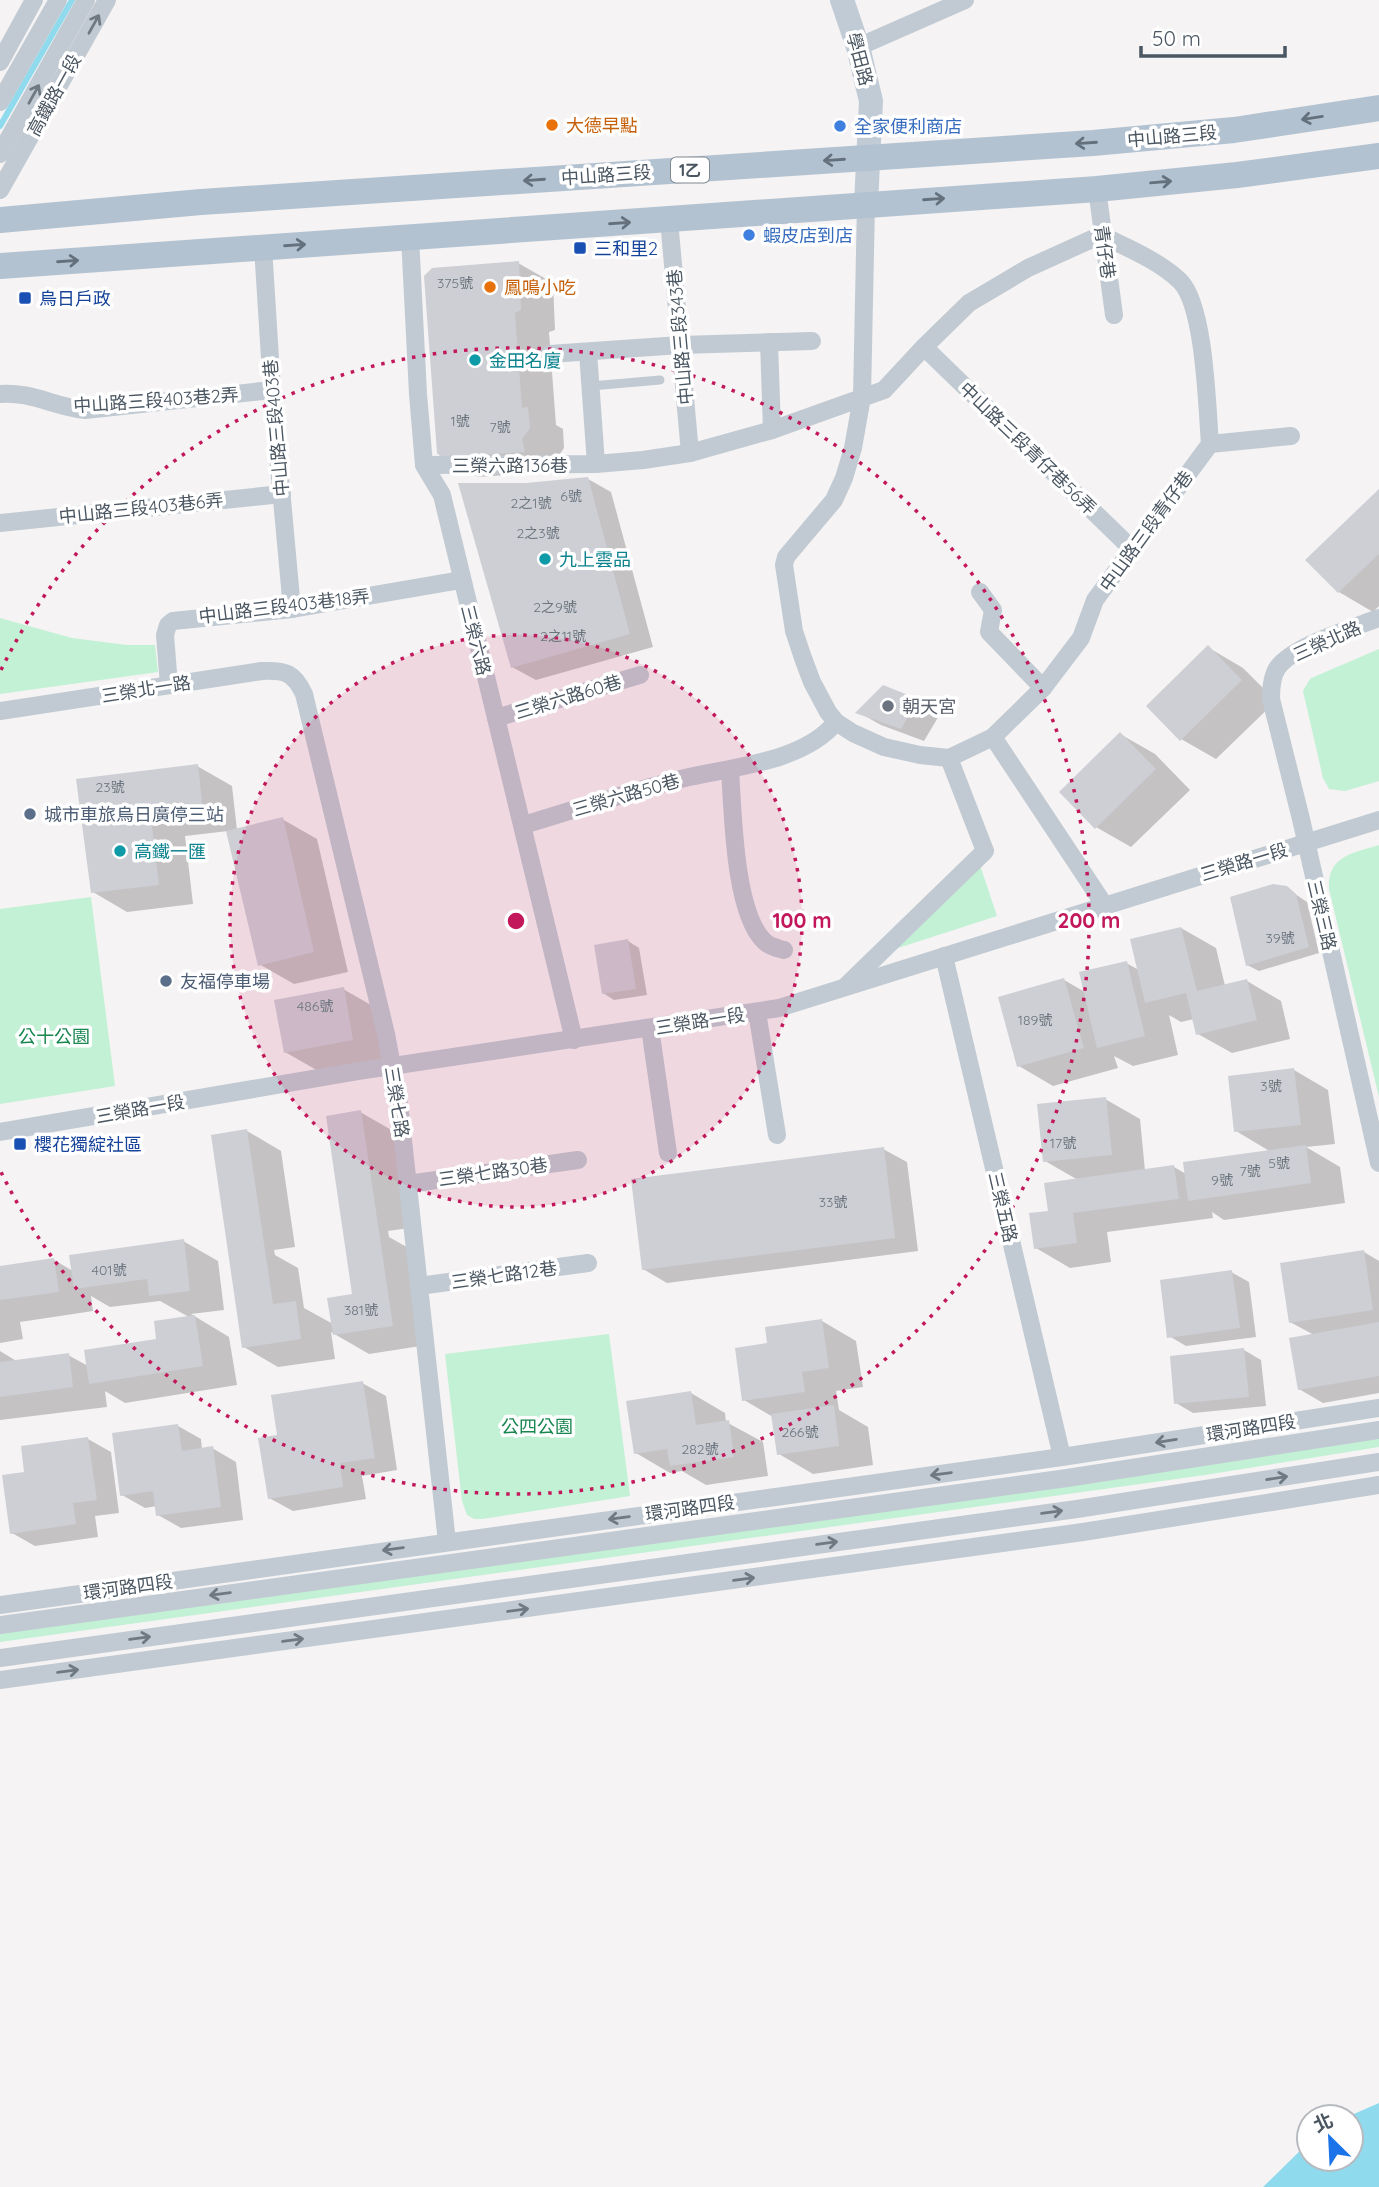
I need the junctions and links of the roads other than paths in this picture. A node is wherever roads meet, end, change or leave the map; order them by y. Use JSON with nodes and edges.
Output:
{"nodes":[{"id":1,"x":34,"y":0,"type":"edge"},
{"id":2,"x":58,"y":0,"type":"edge"},
{"id":3,"x":86,"y":0,"type":"edge"},
{"id":4,"x":107,"y":0,"type":"edge"},
{"id":5,"x":842,"y":0,"type":"edge"},
{"id":6,"x":965,"y":0,"type":"edge"},
{"id":7,"x":940,"y":5,"type":"edge"},
{"id":8,"x":858,"y":47,"type":"junction"},
{"id":9,"x":0,"y":62,"type":"edge"},
{"id":10,"x":0,"y":102,"type":"edge"},
{"id":11,"x":1379,"y":108,"type":"edge"},
{"id":12,"x":0,"y":153,"type":"edge"},
{"id":13,"x":1379,"y":156,"type":"edge"},
{"id":14,"x":868,"y":158,"type":"junction"},
{"id":15,"x":1097,"y":188,"type":"junction"},
{"id":16,"x":0,"y":190,"type":"edge"},
{"id":17,"x":866,"y":204,"type":"junction"},
{"id":18,"x":0,"y":220,"type":"edge"},
{"id":19,"x":669,"y":220,"type":"junction"},
{"id":20,"x":1101,"y":235,"type":"junction"},
{"id":21,"x":410,"y":237,"type":"junction"},
{"id":22,"x":263,"y":247,"type":"junction"},
{"id":23,"x":0,"y":266,"type":"edge"},
{"id":24,"x":1114,"y":315,"type":"dead end"},
{"id":25,"x":813,"y":341,"type":"dead end"},
{"id":26,"x":769,"y":342,"type":"junction"},
{"id":27,"x":680,"y":345,"type":"junction"},
{"id":28,"x":924,"y":347,"type":"junction"},
{"id":29,"x":588,"y":352,"type":"junction"},
{"id":30,"x":550,"y":354,"type":"dead end"},
{"id":31,"x":660,"y":380,"type":"dead end"},
{"id":32,"x":591,"y":386,"type":"junction"},
{"id":33,"x":272,"y":390,"type":"junction"},
{"id":34,"x":0,"y":394,"type":"edge"},
{"id":35,"x":862,"y":397,"type":"junction"},
{"id":36,"x":772,"y":430,"type":"junction"},
{"id":37,"x":1291,"y":436,"type":"dead end"},
{"id":38,"x":1210,"y":444,"type":"junction"},
{"id":39,"x":690,"y":453,"type":"junction"},
{"id":40,"x":596,"y":464,"type":"junction"},
{"id":41,"x":424,"y":465,"type":"junction"},
{"id":42,"x":282,"y":494,"type":"junction"},
{"id":43,"x":0,"y":523,"type":"edge"},
{"id":44,"x":1132,"y":549,"type":"junction"},
{"id":45,"x":461,"y":580,"type":"junction"},
{"id":46,"x":980,"y":592,"type":"dead end"},
{"id":47,"x":292,"y":609,"type":"junction"},
{"id":48,"x":1379,"y":618,"type":"edge"},
{"id":49,"x":1277,"y":668,"type":"joint"},
{"id":50,"x":292,"y":674,"type":"joint"},
{"id":51,"x":640,"y":675,"type":"dead end"},
{"id":52,"x":169,"y":685,"type":"junction"},
{"id":53,"x":1043,"y":688,"type":"junction"},
{"id":54,"x":0,"y":711,"type":"edge"},
{"id":55,"x":496,"y":718,"type":"junction"},
{"id":56,"x":836,"y":722,"type":"junction"},
{"id":57,"x":993,"y":737,"type":"junction"},
{"id":58,"x":949,"y":758,"type":"junction"},
{"id":59,"x":730,"y":770,"type":"junction"},
{"id":60,"x":1379,"y":820,"type":"edge"},
{"id":61,"x":523,"y":825,"type":"junction"},
{"id":62,"x":1306,"y":842,"type":"junction"},
{"id":63,"x":1105,"y":906,"type":"junction"},
{"id":64,"x":784,"y":950,"type":"dead end"},
{"id":65,"x":944,"y":956,"type":"junction"},
{"id":66,"x":843,"y":988,"type":"junction"},
{"id":67,"x":757,"y":1012,"type":"junction"},
{"id":68,"x":650,"y":1028,"type":"junction"},
{"id":69,"x":574,"y":1040,"type":"junction"},
{"id":70,"x":392,"y":1067,"type":"junction"},
{"id":71,"x":0,"y":1132,"type":"edge"},
{"id":72,"x":776,"y":1135,"type":"dead end"},
{"id":73,"x":668,"y":1153,"type":"dead end"},
{"id":74,"x":578,"y":1160,"type":"dead end"},
{"id":75,"x":1379,"y":1163,"type":"edge"},
{"id":76,"x":408,"y":1184,"type":"junction"},
{"id":77,"x":589,"y":1263,"type":"dead end"},
{"id":78,"x":419,"y":1286,"type":"junction"},
{"id":79,"x":1379,"y":1408,"type":"edge"},
{"id":80,"x":1379,"y":1430,"type":"edge"},
{"id":81,"x":1062,"y":1457,"type":"junction"},
{"id":82,"x":1379,"y":1462,"type":"edge"},
{"id":83,"x":1379,"y":1485,"type":"edge"},
{"id":84,"x":447,"y":1542,"type":"junction"},
{"id":85,"x":0,"y":1605,"type":"edge"},
{"id":86,"x":0,"y":1625,"type":"edge"},
{"id":87,"x":0,"y":1657,"type":"edge"},
{"id":88,"x":0,"y":1680,"type":"edge"}],
"edges":[{"from":1,"to":9,"type":"street"},
{"from":2,"to":10,"type":"street"},
{"from":12,"to":3,"type":"street","one_way":true},
{"from":16,"to":4,"type":"street","name":"高鐵路一段","one_way":true},
{"from":5,"to":8,"type":"main road","name":"學田路"},
{"from":6,"to":7,"type":"street"},
{"from":7,"to":8,"type":"street"},
{"from":8,"to":14,"type":"main road","name":"學田路"},
{"from":11,"to":14,"type":"main road","name":"中山路三段","number":"1乙","one_way":true},
{"from":15,"to":13,"type":"main road","one_way":true},
{"from":14,"to":17,"type":"main road","name":"學田路"},
{"from":14,"to":18,"type":"main road","name":"中山路三段","number":"1乙","one_way":true},
{"from":17,"to":15,"type":"main road","one_way":true},
{"from":15,"to":20,"type":"street","name":"青仔巷"},
{"from":17,"to":19,"type":"main road"},
{"from":17,"to":35,"type":"street"},
{"from":21,"to":19,"type":"main road","one_way":true},
{"from":19,"to":27,"type":"street","name":"中山路三段343巷"},
{"from":20,"to":24,"type":"street","name":"青仔巷"},
{"from":20,"to":28,"type":"street"},
{"from":20,"to":38,"type":"street"},
{"from":22,"to":21,"type":"main road","one_way":true},
{"from":21,"to":41,"type":"street","name":"三榮六路"},
{"from":23,"to":22,"type":"main road","one_way":true},
{"from":22,"to":33,"type":"street","name":"中山路三段403巷"},
{"from":25,"to":26,"type":"street"},
{"from":26,"to":27,"type":"street"},
{"from":26,"to":36,"type":"street"},
{"from":27,"to":29,"type":"street"},
{"from":27,"to":39,"type":"street","name":"中山路三段343巷"},
{"from":28,"to":35,"type":"street"},
{"from":28,"to":44,"type":"street","name":"中山路三段青仔巷56弄"},
{"from":29,"to":30,"type":"street"},
{"from":29,"to":32,"type":"street"},
{"from":31,"to":32,"type":"lane"},
{"from":32,"to":40,"type":"street"},
{"from":33,"to":34,"type":"street","name":"中山路三段403巷2弄"},
{"from":33,"to":42,"type":"street","name":"中山路三段403巷"},
{"from":35,"to":36,"type":"street","name":"三榮六路136巷"},
{"from":35,"to":56,"type":"street"},
{"from":36,"to":39,"type":"street","name":"三榮六路136巷"},
{"from":37,"to":38,"type":"street"},
{"from":38,"to":44,"type":"street","name":"中山路三段青仔巷"},
{"from":39,"to":40,"type":"street","name":"三榮六路136巷"},
{"from":40,"to":41,"type":"street","name":"三榮六路136巷"},
{"from":41,"to":45,"type":"street","name":"三榮六路"},
{"from":42,"to":43,"type":"street","name":"中山路三段403巷6弄"},
{"from":42,"to":47,"type":"street","name":"中山路三段403巷"},
{"from":44,"to":53,"type":"street","name":"中山路三段青仔巷"},
{"from":45,"to":47,"type":"street","name":"中山路三段403巷18弄"},
{"from":45,"to":55,"type":"street","name":"三榮六路"},
{"from":46,"to":53,"type":"street"},
{"from":47,"to":52,"type":"street","name":"中山路三段403巷18弄"},
{"from":48,"to":49,"type":"street","name":"三榮北路"},
{"from":49,"to":62,"type":"street","name":"三榮三路"},
{"from":50,"to":52,"type":"street","name":"三榮北一路"},
{"from":50,"to":70,"type":"street","name":"三榮七路"},
{"from":51,"to":55,"type":"street","name":"三榮六路60巷"},
{"from":52,"to":54,"type":"street","name":"三榮北一路"},
{"from":53,"to":57,"type":"street","name":"中山路三段青仔巷"},
{"from":55,"to":61,"type":"street","name":"三榮六路"},
{"from":56,"to":58,"type":"street"},
{"from":56,"to":59,"type":"street","name":"三榮六路50巷"},
{"from":57,"to":58,"type":"street","name":"中山路三段青仔巷"},
{"from":57,"to":63,"type":"street"},
{"from":58,"to":66,"type":"street"},
{"from":59,"to":61,"type":"street","name":"三榮六路50巷"},
{"from":59,"to":64,"type":"street"},
{"from":60,"to":62,"type":"street","name":"三榮路一段"},
{"from":61,"to":69,"type":"street","name":"三榮六路"},
{"from":62,"to":63,"type":"street","name":"三榮路一段"},
{"from":62,"to":75,"type":"street","name":"三榮三路"},
{"from":63,"to":65,"type":"street","name":"三榮路一段"},
{"from":65,"to":66,"type":"street","name":"三榮路一段"},
{"from":65,"to":81,"type":"street","name":"三榮五路"},
{"from":66,"to":67,"type":"street","name":"三榮路一段"},
{"from":67,"to":68,"type":"street","name":"三榮路一段"},
{"from":67,"to":72,"type":"street"},
{"from":68,"to":69,"type":"street","name":"三榮路一段"},
{"from":68,"to":73,"type":"street"},
{"from":69,"to":70,"type":"street","name":"三榮路一段"},
{"from":70,"to":71,"type":"street","name":"三榮路一段"},
{"from":70,"to":76,"type":"street","name":"三榮七路"},
{"from":74,"to":76,"type":"street","name":"三榮七路30巷"},
{"from":76,"to":78,"type":"street","name":"三榮七路"},
{"from":77,"to":78,"type":"street","name":"三榮七路12巷"},
{"from":78,"to":84,"type":"street","name":"三榮七路"},
{"from":79,"to":81,"type":"street","name":"環河路四段","one_way":true},
{"from":80,"to":86,"type":"street","name":"環河路四段","one_way":true},
{"from":81,"to":84,"type":"street","name":"環河路四段","one_way":true},
{"from":87,"to":82,"type":"street","one_way":true},
{"from":88,"to":83,"type":"street","one_way":true},
{"from":84,"to":85,"type":"street","name":"環河路四段","one_way":true}]}
